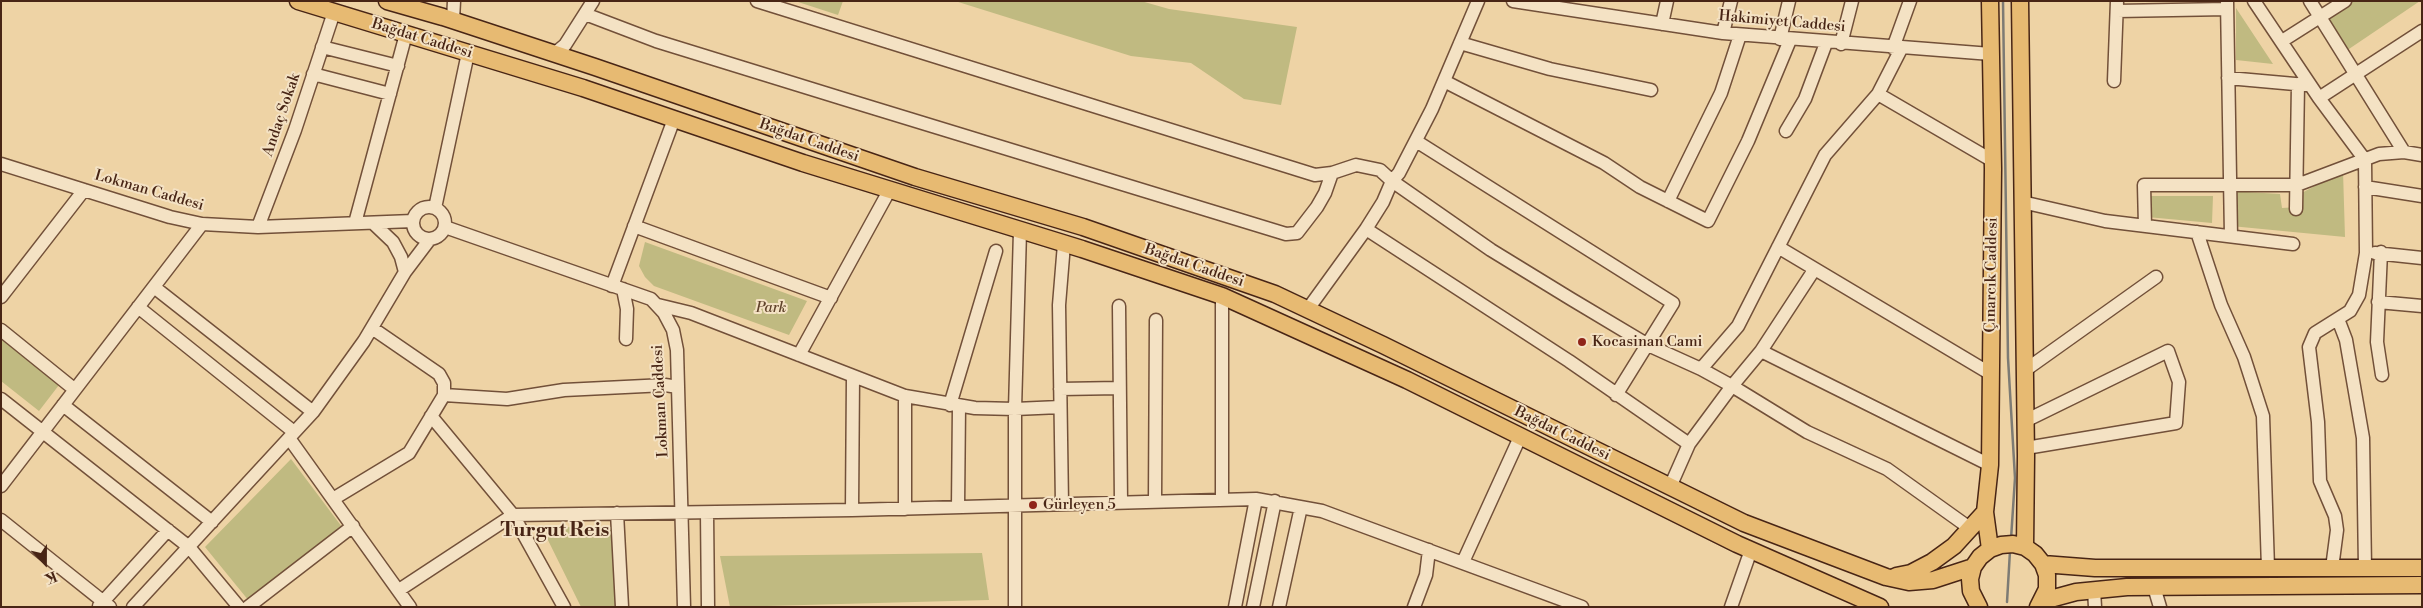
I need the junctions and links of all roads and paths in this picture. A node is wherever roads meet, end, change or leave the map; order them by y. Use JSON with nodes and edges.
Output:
{"nodes":[{"id":1,"x":298,"y":1,"type":"edge"},
{"id":2,"x":387,"y":1,"type":"edge"},
{"id":3,"x":454,"y":1,"type":"edge"},
{"id":4,"x":593,"y":1,"type":"edge"},
{"id":5,"x":757,"y":1,"type":"edge"},
{"id":6,"x":1478,"y":1,"type":"edge"},
{"id":7,"x":1513,"y":1,"type":"edge"},
{"id":8,"x":1604,"y":1,"type":"edge"},
{"id":9,"x":1668,"y":1,"type":"edge"},
{"id":10,"x":1731,"y":1,"type":"edge"},
{"id":11,"x":1789,"y":1,"type":"edge"},
{"id":12,"x":1852,"y":1,"type":"edge"},
{"id":13,"x":1910,"y":1,"type":"edge"},
{"id":14,"x":1990,"y":1,"type":"edge"},
{"id":15,"x":2020,"y":1,"type":"edge"},
{"id":16,"x":2310,"y":1,"type":"edge"},
{"id":17,"x":2345,"y":1,"type":"edge"},
{"id":18,"x":2253,"y":2,"type":"edge"},
{"id":19,"x":1546,"y":4,"type":"edge"},
{"id":20,"x":2227,"y":5,"type":"edge"},
{"id":21,"x":2117,"y":6,"type":"edge"},
{"id":22,"x":334,"y":12,"type":"junction"},
{"id":23,"x":585,"y":14,"type":"junction"},
{"id":24,"x":1600,"y":14,"type":"junction"},
{"id":25,"x":2320,"y":17,"type":"junction"},
{"id":26,"x":453,"y":20,"type":"junction"},
{"id":27,"x":1662,"y":24,"type":"junction"},
{"id":28,"x":2422,"y":31,"type":"edge"},
{"id":29,"x":406,"y":34,"type":"junction"},
{"id":30,"x":1724,"y":34,"type":"junction"},
{"id":31,"x":1740,"y":35,"type":"junction"},
{"id":32,"x":1785,"y":40,"type":"junction"},
{"id":33,"x":2282,"y":41,"type":"junction"},
{"id":34,"x":1460,"y":43,"type":"junction"},
{"id":35,"x":1826,"y":43,"type":"junction"},
{"id":36,"x":1841,"y":44,"type":"junction"},
{"id":37,"x":322,"y":47,"type":"junction"},
{"id":38,"x":1897,"y":48,"type":"junction"},
{"id":39,"x":468,"y":53,"type":"junction"},
{"id":40,"x":554,"y":54,"type":"junction"},
{"id":41,"x":1991,"y":54,"type":"junction"},
{"id":42,"x":398,"y":66,"type":"junction"},
{"id":43,"x":313,"y":74,"type":"junction"},
{"id":44,"x":2356,"y":74,"type":"junction"},
{"id":45,"x":2228,"y":78,"type":"junction"},
{"id":46,"x":1444,"y":81,"type":"junction"},
{"id":47,"x":2114,"y":81,"type":"dead end"},
{"id":48,"x":2298,"y":84,"type":"junction"},
{"id":49,"x":2311,"y":85,"type":"junction"},
{"id":50,"x":1651,"y":90,"type":"dead end"},
{"id":51,"x":390,"y":94,"type":"junction"},
{"id":52,"x":1878,"y":94,"type":"junction"},
{"id":53,"x":2319,"y":98,"type":"junction"},
{"id":54,"x":674,"y":119,"type":"junction"},
{"id":55,"x":1786,"y":131,"type":"dead end"},
{"id":56,"x":1416,"y":141,"type":"junction"},
{"id":57,"x":2404,"y":152,"type":"junction"},
{"id":58,"x":2422,"y":155,"type":"edge"},
{"id":59,"x":2365,"y":160,"type":"junction"},
{"id":60,"x":1993,"y":161,"type":"junction"},
{"id":61,"x":1,"y":164,"type":"edge"},
{"id":62,"x":1332,"y":173,"type":"junction"},
{"id":63,"x":1392,"y":181,"type":"junction"},
{"id":64,"x":2230,"y":185,"type":"junction"},
{"id":65,"x":2297,"y":185,"type":"junction"},
{"id":66,"x":2365,"y":187,"type":"junction"},
{"id":67,"x":84,"y":190,"type":"junction"},
{"id":68,"x":889,"y":191,"type":"junction"},
{"id":69,"x":2422,"y":196,"type":"edge"},
{"id":70,"x":1668,"y":201,"type":"junction"},
{"id":71,"x":2022,"y":202,"type":"junction"},
{"id":72,"x":435,"y":208,"type":"junction"},
{"id":73,"x":2296,"y":209,"type":"dead end"},
{"id":74,"x":413,"y":221,"type":"junction"},
{"id":75,"x":373,"y":223,"type":"junction"},
{"id":76,"x":202,"y":224,"type":"junction"},
{"id":77,"x":355,"y":224,"type":"junction"},
{"id":78,"x":634,"y":226,"type":"junction"},
{"id":79,"x":2145,"y":226,"type":"junction"},
{"id":80,"x":258,"y":227,"type":"junction"},
{"id":81,"x":445,"y":227,"type":"junction"},
{"id":82,"x":1366,"y":230,"type":"junction"},
{"id":83,"x":1020,"y":231,"type":"junction"},
{"id":84,"x":2197,"y":232,"type":"junction"},
{"id":85,"x":417,"y":234,"type":"junction"},
{"id":86,"x":2231,"y":236,"type":"junction"},
{"id":87,"x":430,"y":239,"type":"junction"},
{"id":88,"x":1064,"y":244,"type":"junction"},
{"id":89,"x":2293,"y":244,"type":"dead end"},
{"id":90,"x":1778,"y":247,"type":"junction"},
{"id":91,"x":996,"y":251,"type":"dead end"},
{"id":92,"x":2381,"y":252,"type":"junction"},
{"id":93,"x":2366,"y":253,"type":"junction"},
{"id":94,"x":2422,"y":258,"type":"edge"},
{"id":95,"x":1814,"y":270,"type":"junction"},
{"id":96,"x":406,"y":272,"type":"junction"},
{"id":97,"x":2156,"y":277,"type":"dead end"},
{"id":98,"x":154,"y":287,"type":"junction"},
{"id":99,"x":617,"y":288,"type":"junction"},
{"id":100,"x":1,"y":296,"type":"edge"},
{"id":101,"x":1222,"y":296,"type":"junction"},
{"id":102,"x":831,"y":298,"type":"junction"},
{"id":103,"x":2378,"y":302,"type":"junction"},
{"id":104,"x":658,"y":306,"type":"junction"},
{"id":105,"x":1118,"y":306,"type":"dead end"},
{"id":106,"x":2422,"y":306,"type":"edge"},
{"id":107,"x":138,"y":307,"type":"junction"},
{"id":108,"x":1308,"y":309,"type":"junction"},
{"id":109,"x":2338,"y":319,"type":"junction"},
{"id":110,"x":1156,"y":320,"type":"dead end"},
{"id":111,"x":372,"y":328,"type":"junction"},
{"id":112,"x":1,"y":330,"type":"edge"},
{"id":113,"x":626,"y":339,"type":"dead end"},
{"id":114,"x":1648,"y":345,"type":"junction"},
{"id":115,"x":1761,"y":351,"type":"junction"},
{"id":116,"x":800,"y":355,"type":"junction"},
{"id":117,"x":1701,"y":368,"type":"junction"},
{"id":118,"x":2024,"y":371,"type":"junction"},
{"id":119,"x":1991,"y":374,"type":"junction"},
{"id":120,"x":2382,"y":374,"type":"dead end"},
{"id":121,"x":853,"y":376,"type":"junction"},
{"id":122,"x":1732,"y":386,"type":"junction"},
{"id":123,"x":678,"y":387,"type":"junction"},
{"id":124,"x":1060,"y":388,"type":"junction"},
{"id":125,"x":1120,"y":388,"type":"junction"},
{"id":126,"x":74,"y":389,"type":"junction"},
{"id":127,"x":444,"y":395,"type":"junction"},
{"id":128,"x":1616,"y":395,"type":"junction"},
{"id":129,"x":905,"y":396,"type":"junction"},
{"id":130,"x":1,"y":399,"type":"edge"},
{"id":131,"x":63,"y":405,"type":"junction"},
{"id":132,"x":954,"y":405,"type":"junction"},
{"id":133,"x":1060,"y":407,"type":"junction"},
{"id":134,"x":1015,"y":409,"type":"junction"},
{"id":135,"x":313,"y":412,"type":"junction"},
{"id":136,"x":431,"y":416,"type":"junction"},
{"id":137,"x":2026,"y":421,"type":"junction"},
{"id":138,"x":43,"y":432,"type":"junction"},
{"id":139,"x":292,"y":435,"type":"junction"},
{"id":140,"x":1520,"y":436,"type":"junction"},
{"id":141,"x":1689,"y":444,"type":"junction"},
{"id":142,"x":2026,"y":448,"type":"junction"},
{"id":143,"x":1990,"y":465,"type":"junction"},
{"id":144,"x":1,"y":486,"type":"edge"},
{"id":145,"x":1670,"y":487,"type":"junction"},
{"id":146,"x":333,"y":499,"type":"junction"},
{"id":147,"x":1256,"y":499,"type":"junction"},
{"id":148,"x":1222,"y":500,"type":"junction"},
{"id":149,"x":1155,"y":501,"type":"junction"},
{"id":150,"x":1121,"y":502,"type":"junction"},
{"id":151,"x":1275,"y":502,"type":"junction"},
{"id":152,"x":1062,"y":504,"type":"junction"},
{"id":153,"x":1016,"y":506,"type":"junction"},
{"id":154,"x":1301,"y":507,"type":"junction"},
{"id":155,"x":958,"y":508,"type":"junction"},
{"id":156,"x":905,"y":509,"type":"junction"},
{"id":157,"x":852,"y":510,"type":"junction"},
{"id":158,"x":1985,"y":512,"type":"junction"},
{"id":159,"x":682,"y":513,"type":"junction"},
{"id":160,"x":707,"y":513,"type":"junction"},
{"id":161,"x":513,"y":514,"type":"junction"},
{"id":162,"x":617,"y":514,"type":"junction"},
{"id":163,"x":1,"y":520,"type":"edge"},
{"id":164,"x":212,"y":522,"type":"junction"},
{"id":165,"x":352,"y":526,"type":"junction"},
{"id":166,"x":1971,"y":529,"type":"junction"},
{"id":167,"x":168,"y":530,"type":"junction"},
{"id":168,"x":189,"y":547,"type":"junction"},
{"id":169,"x":2025,"y":547,"type":"junction"},
{"id":170,"x":1990,"y":549,"type":"junction"},
{"id":171,"x":1429,"y":550,"type":"junction"},
{"id":172,"x":1751,"y":550,"type":"junction"},
{"id":173,"x":1463,"y":562,"type":"junction"},
{"id":174,"x":2043,"y":564,"type":"junction"},
{"id":175,"x":1973,"y":567,"type":"junction"},
{"id":176,"x":2268,"y":568,"type":"junction"},
{"id":177,"x":2332,"y":568,"type":"junction"},
{"id":178,"x":2365,"y":568,"type":"junction"},
{"id":179,"x":2422,"y":568,"type":"edge"},
{"id":180,"x":1886,"y":577,"type":"junction"},
{"id":181,"x":2422,"y":585,"type":"edge"},
{"id":182,"x":2154,"y":587,"type":"junction"},
{"id":183,"x":398,"y":590,"type":"junction"},
{"id":184,"x":2094,"y":599,"type":"edge"},
{"id":185,"x":1561,"y":603,"type":"edge"},
{"id":186,"x":1864,"y":604,"type":"edge"},
{"id":187,"x":2041,"y":604,"type":"edge"},
{"id":188,"x":104,"y":605,"type":"edge"},
{"id":189,"x":133,"y":607,"type":"edge"},
{"id":190,"x":239,"y":607,"type":"edge"},
{"id":191,"x":248,"y":607,"type":"edge"},
{"id":192,"x":410,"y":607,"type":"edge"},
{"id":193,"x":564,"y":607,"type":"edge"},
{"id":194,"x":622,"y":607,"type":"edge"},
{"id":195,"x":684,"y":607,"type":"edge"},
{"id":196,"x":708,"y":607,"type":"edge"},
{"id":197,"x":1015,"y":607,"type":"edge"},
{"id":198,"x":1235,"y":607,"type":"edge"},
{"id":199,"x":1253,"y":607,"type":"edge"},
{"id":200,"x":1279,"y":607,"type":"edge"},
{"id":201,"x":1414,"y":607,"type":"edge"},
{"id":202,"x":1582,"y":607,"type":"edge"},
{"id":203,"x":1731,"y":607,"type":"edge"},
{"id":204,"x":1880,"y":607,"type":"edge"},
{"id":205,"x":1979,"y":607,"type":"edge"},
{"id":206,"x":2160,"y":607,"type":"edge"}],
"edges":[{"from":1,"to":22,"type":"main road","name":"Bağdat Caddesi"},
{"from":2,"to":26,"type":"main road","name":"Bağdat Caddesi"},
{"from":3,"to":26,"type":"street"},
{"from":4,"to":23,"type":"street"},
{"from":5,"to":62,"type":"street"},
{"from":6,"to":34,"type":"street"},
{"from":7,"to":19,"type":"street","name":"Hakimiyet Caddesi"},
{"from":8,"to":24,"type":"street"},
{"from":9,"to":27,"type":"street"},
{"from":10,"to":30,"type":"street"},
{"from":11,"to":32,"type":"street"},
{"from":12,"to":36,"type":"street"},
{"from":13,"to":38,"type":"street"},
{"from":14,"to":41,"type":"main road","name":"Çınarcık Caddesi"},
{"from":15,"to":71,"type":"main road","name":"Çınarcık Caddesi"},
{"from":16,"to":25,"type":"street"},
{"from":17,"to":25,"type":"street"},
{"from":18,"to":33,"type":"street"},
{"from":19,"to":24,"type":"street","name":"Hakimiyet Caddesi"},
{"from":20,"to":21,"type":"street"},
{"from":20,"to":45,"type":"street"},
{"from":21,"to":47,"type":"street"},
{"from":22,"to":29,"type":"main road","name":"Bağdat Caddesi"},
{"from":22,"to":37,"type":"street","name":"Andaç Sokak"},
{"from":23,"to":40,"type":"street"},
{"from":23,"to":62,"type":"street"},
{"from":24,"to":27,"type":"street","name":"Hakimiyet Caddesi"},
{"from":25,"to":33,"type":"street"},
{"from":25,"to":44,"type":"street"},
{"from":26,"to":40,"type":"main road","name":"Bağdat Caddesi"},
{"from":27,"to":30,"type":"street","name":"Hakimiyet Caddesi"},
{"from":28,"to":44,"type":"street"},
{"from":29,"to":39,"type":"main road","name":"Bağdat Caddesi"},
{"from":29,"to":42,"type":"street"},
{"from":30,"to":31,"type":"street","name":"Hakimiyet Caddesi"},
{"from":31,"to":32,"type":"street","name":"Hakimiyet Caddesi"},
{"from":31,"to":70,"type":"street"},
{"from":32,"to":35,"type":"street","name":"Hakimiyet Caddesi"},
{"from":32,"to":70,"type":"street"},
{"from":33,"to":49,"type":"street"},
{"from":34,"to":46,"type":"street"},
{"from":34,"to":50,"type":"street"},
{"from":35,"to":36,"type":"street","name":"Hakimiyet Caddesi"},
{"from":35,"to":55,"type":"street"},
{"from":36,"to":38,"type":"street","name":"Hakimiyet Caddesi"},
{"from":37,"to":42,"type":"street"},
{"from":37,"to":43,"type":"street","name":"Andaç Sokak"},
{"from":38,"to":41,"type":"street","name":"Hakimiyet Caddesi"},
{"from":38,"to":52,"type":"street"},
{"from":39,"to":54,"type":"main road","name":"Bağdat Caddesi"},
{"from":39,"to":72,"type":"street"},
{"from":40,"to":108,"type":"main road","name":"Bağdat Caddesi"},
{"from":41,"to":60,"type":"main road","name":"Çınarcık Caddesi"},
{"from":42,"to":51,"type":"street"},
{"from":43,"to":51,"type":"street"},
{"from":43,"to":80,"type":"street","name":"Andaç Sokak"},
{"from":44,"to":53,"type":"street"},
{"from":44,"to":57,"type":"street"},
{"from":45,"to":48,"type":"street"},
{"from":45,"to":64,"type":"street"},
{"from":46,"to":56,"type":"street"},
{"from":46,"to":70,"type":"street"},
{"from":48,"to":49,"type":"street"},
{"from":48,"to":65,"type":"street"},
{"from":49,"to":53,"type":"street"},
{"from":51,"to":77,"type":"street"},
{"from":52,"to":60,"type":"street"},
{"from":52,"to":90,"type":"street"},
{"from":53,"to":59,"type":"street"},
{"from":54,"to":68,"type":"main road","name":"Bağdat Caddesi"},
{"from":54,"to":78,"type":"street"},
{"from":56,"to":63,"type":"street"},
{"from":56,"to":114,"type":"street"},
{"from":57,"to":58,"type":"street"},
{"from":57,"to":59,"type":"street"},
{"from":59,"to":65,"type":"street"},
{"from":59,"to":66,"type":"street"},
{"from":60,"to":119,"type":"main road","name":"Çınarcık Caddesi"},
{"from":61,"to":67,"type":"street","name":"Lokman Caddesi"},
{"from":62,"to":63,"type":"street"},
{"from":63,"to":82,"type":"street"},
{"from":63,"to":114,"type":"street"},
{"from":64,"to":65,"type":"street"},
{"from":64,"to":79,"type":"street"},
{"from":64,"to":86,"type":"street"},
{"from":65,"to":73,"type":"street"},
{"from":66,"to":69,"type":"street"},
{"from":66,"to":93,"type":"street"},
{"from":67,"to":76,"type":"street","name":"Lokman Caddesi"},
{"from":67,"to":100,"type":"street"},
{"from":68,"to":83,"type":"main road","name":"Bağdat Caddesi"},
{"from":68,"to":102,"type":"street"},
{"from":71,"to":79,"type":"street"},
{"from":71,"to":118,"type":"main road","name":"Çınarcık Caddesi"},
{"from":72,"to":74,"type":"street"},
{"from":72,"to":81,"type":"street"},
{"from":74,"to":75,"type":"street","name":"Lokman Caddesi"},
{"from":74,"to":85,"type":"street"},
{"from":75,"to":77,"type":"street","name":"Lokman Caddesi"},
{"from":75,"to":96,"type":"street"},
{"from":76,"to":80,"type":"street","name":"Lokman Caddesi"},
{"from":76,"to":98,"type":"street"},
{"from":77,"to":80,"type":"street","name":"Lokman Caddesi"},
{"from":78,"to":99,"type":"street"},
{"from":78,"to":102,"type":"street"},
{"from":79,"to":84,"type":"street"},
{"from":81,"to":87,"type":"street"},
{"from":81,"to":99,"type":"street","name":"Lokman Caddesi"},
{"from":82,"to":108,"type":"street"},
{"from":82,"to":128,"type":"street"},
{"from":83,"to":88,"type":"main road","name":"Bağdat Caddesi"},
{"from":83,"to":134,"type":"street"},
{"from":84,"to":86,"type":"street"},
{"from":84,"to":176,"type":"street"},
{"from":85,"to":87,"type":"street"},
{"from":85,"to":96,"type":"street"},
{"from":86,"to":89,"type":"street"},
{"from":87,"to":96,"type":"street"},
{"from":88,"to":101,"type":"main road","name":"Bağdat Caddesi"},
{"from":88,"to":124,"type":"street"},
{"from":90,"to":95,"type":"street"},
{"from":90,"to":117,"type":"street"},
{"from":91,"to":132,"type":"street"},
{"from":92,"to":93,"type":"street"},
{"from":92,"to":94,"type":"street"},
{"from":92,"to":103,"type":"street"},
{"from":93,"to":109,"type":"street"},
{"from":95,"to":115,"type":"street"},
{"from":95,"to":119,"type":"street"},
{"from":96,"to":111,"type":"street"},
{"from":97,"to":118,"type":"street"},
{"from":98,"to":107,"type":"street"},
{"from":98,"to":135,"type":"street"},
{"from":99,"to":104,"type":"street","name":"Lokman Caddesi"},
{"from":99,"to":113,"type":"street"},
{"from":101,"to":140,"type":"main road","name":"Bağdat Caddesi"},
{"from":101,"to":148,"type":"street"},
{"from":102,"to":116,"type":"street"},
{"from":103,"to":106,"type":"street"},
{"from":103,"to":120,"type":"street"},
{"from":104,"to":116,"type":"street"},
{"from":104,"to":123,"type":"street","name":"Lokman Caddesi"},
{"from":105,"to":125,"type":"street"},
{"from":107,"to":126,"type":"street"},
{"from":107,"to":139,"type":"street"},
{"from":108,"to":145,"type":"main road","name":"Bağdat Caddesi"},
{"from":109,"to":177,"type":"street"},
{"from":109,"to":178,"type":"street"},
{"from":110,"to":149,"type":"street"},
{"from":111,"to":127,"type":"street"},
{"from":111,"to":135,"type":"street"},
{"from":112,"to":126,"type":"street"},
{"from":114,"to":117,"type":"street"},
{"from":114,"to":128,"type":"street"},
{"from":115,"to":122,"type":"street"},
{"from":115,"to":143,"type":"street"},
{"from":116,"to":121,"type":"street"},
{"from":117,"to":122,"type":"street"},
{"from":118,"to":137,"type":"main road","name":"Çınarcık Caddesi"},
{"from":119,"to":143,"type":"main road","name":"Çınarcık Caddesi"},
{"from":121,"to":129,"type":"street"},
{"from":121,"to":157,"type":"street"},
{"from":122,"to":141,"type":"street"},
{"from":122,"to":166,"type":"street"},
{"from":123,"to":127,"type":"street"},
{"from":123,"to":159,"type":"street","name":"Lokman Caddesi"},
{"from":124,"to":125,"type":"street"},
{"from":124,"to":133,"type":"street"},
{"from":125,"to":150,"type":"street"},
{"from":126,"to":131,"type":"street"},
{"from":127,"to":136,"type":"street"},
{"from":128,"to":141,"type":"street"},
{"from":129,"to":132,"type":"street"},
{"from":129,"to":156,"type":"street"},
{"from":130,"to":138,"type":"street"},
{"from":131,"to":138,"type":"street"},
{"from":131,"to":164,"type":"street"},
{"from":132,"to":134,"type":"street"},
{"from":132,"to":155,"type":"street"},
{"from":133,"to":134,"type":"street"},
{"from":133,"to":152,"type":"street"},
{"from":134,"to":153,"type":"street"},
{"from":135,"to":139,"type":"street"},
{"from":136,"to":146,"type":"street"},
{"from":136,"to":161,"type":"street"},
{"from":137,"to":142,"type":"main road","name":"Çınarcık Caddesi"},
{"from":137,"to":142,"type":"street"},
{"from":138,"to":144,"type":"street"},
{"from":138,"to":167,"type":"street"},
{"from":139,"to":146,"type":"street"},
{"from":139,"to":164,"type":"street"},
{"from":140,"to":172,"type":"main road","name":"Bağdat Caddesi"},
{"from":140,"to":173,"type":"street"},
{"from":141,"to":145,"type":"street"},
{"from":142,"to":169,"type":"main road","name":"Çınarcık Caddesi"},
{"from":143,"to":158,"type":"main road","name":"Çınarcık Caddesi"},
{"from":145,"to":180,"type":"main road","name":"Bağdat Caddesi"},
{"from":146,"to":165,"type":"street"},
{"from":147,"to":148,"type":"street"},
{"from":147,"to":151,"type":"street"},
{"from":147,"to":198,"type":"street"},
{"from":148,"to":149,"type":"street"},
{"from":149,"to":150,"type":"street"},
{"from":150,"to":152,"type":"street"},
{"from":151,"to":154,"type":"street"},
{"from":151,"to":199,"type":"street"},
{"from":152,"to":153,"type":"street"},
{"from":153,"to":155,"type":"street"},
{"from":153,"to":197,"type":"street"},
{"from":154,"to":171,"type":"street"},
{"from":154,"to":200,"type":"street"},
{"from":155,"to":156,"type":"street"},
{"from":156,"to":157,"type":"street"},
{"from":157,"to":160,"type":"street"},
{"from":158,"to":166,"type":"main road"},
{"from":158,"to":170,"type":"main road","name":"Çınarcık Caddesi"},
{"from":159,"to":160,"type":"street"},
{"from":159,"to":162,"type":"street"},
{"from":159,"to":195,"type":"street","name":"Lokman Caddesi"},
{"from":160,"to":196,"type":"street"},
{"from":161,"to":162,"type":"street"},
{"from":161,"to":183,"type":"street"},
{"from":161,"to":193,"type":"street"},
{"from":162,"to":194,"type":"street"},
{"from":163,"to":188,"type":"street"},
{"from":164,"to":168,"type":"street"},
{"from":165,"to":183,"type":"street"},
{"from":165,"to":191,"type":"street"},
{"from":166,"to":180,"type":"main road"},
{"from":167,"to":168,"type":"street"},
{"from":167,"to":188,"type":"street"},
{"from":168,"to":189,"type":"street"},
{"from":168,"to":190,"type":"street"},
{"from":169,"to":170,"type":"main road"},
{"from":169,"to":174,"type":"main road"},
{"from":170,"to":175,"type":"main road"},
{"from":171,"to":173,"type":"street"},
{"from":171,"to":201,"type":"street"},
{"from":172,"to":186,"type":"main road","name":"Bağdat Caddesi"},
{"from":172,"to":203,"type":"street"},
{"from":173,"to":185,"type":"street"},
{"from":174,"to":176,"type":"main road"},
{"from":174,"to":187,"type":"main road"},
{"from":175,"to":180,"type":"main road","name":"Bağdat Caddesi"},
{"from":175,"to":205,"type":"main road"},
{"from":176,"to":177,"type":"main road"},
{"from":177,"to":178,"type":"main road"},
{"from":178,"to":179,"type":"main road"},
{"from":181,"to":182,"type":"main road"},
{"from":182,"to":184,"type":"main road"},
{"from":182,"to":206,"type":"street"},
{"from":183,"to":192,"type":"street"},
{"from":184,"to":187,"type":"main road"},
{"from":185,"to":202,"type":"street"},
{"from":186,"to":204,"type":"main road","name":"Bağdat Caddesi"}]}
